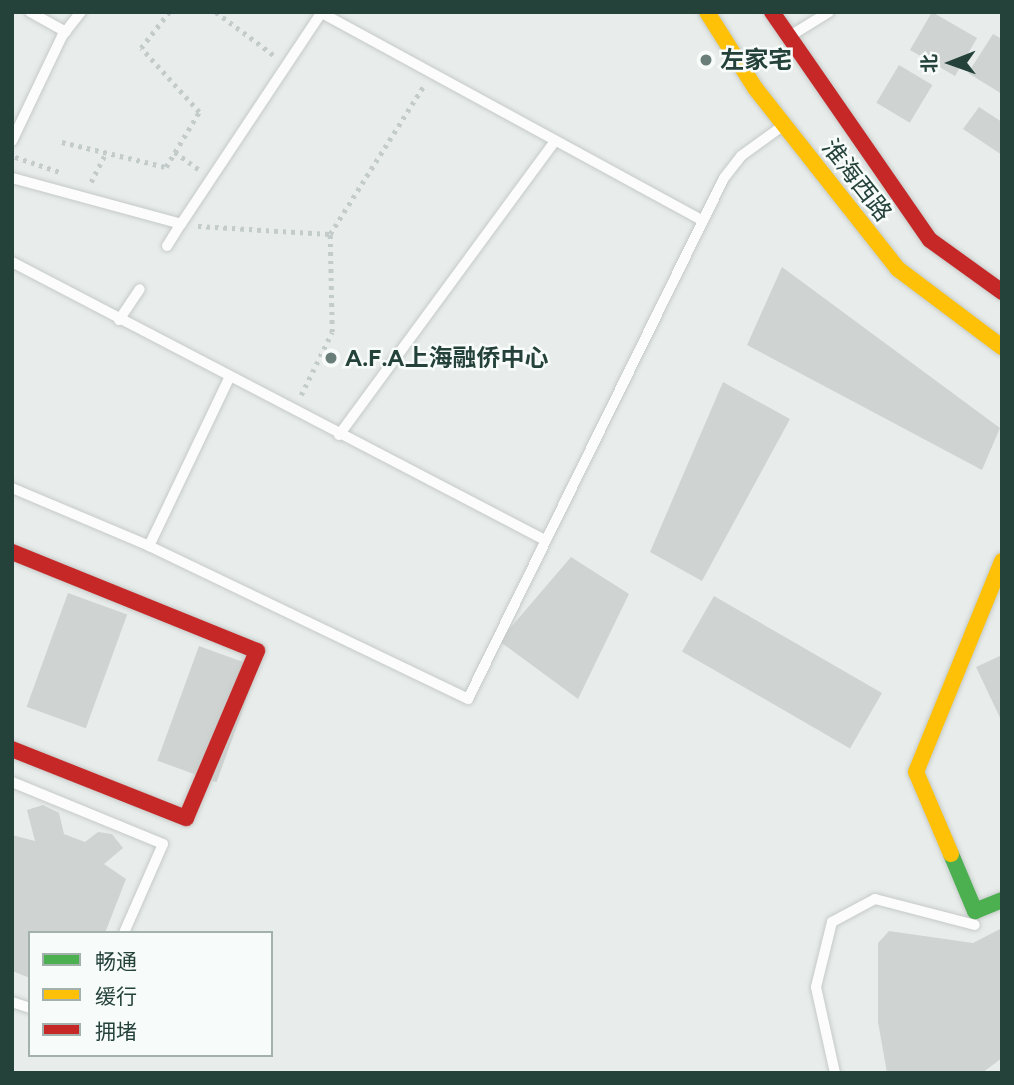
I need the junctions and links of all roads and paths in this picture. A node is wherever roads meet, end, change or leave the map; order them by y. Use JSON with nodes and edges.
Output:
{"nodes":[{"id":1,"x":30,"y":12,"type":"edge"},
{"id":2,"x":81,"y":12,"type":"edge"},
{"id":3,"x":169,"y":12,"type":"edge"},
{"id":4,"x":216,"y":12,"type":"edge"},
{"id":5,"x":707,"y":12,"type":"edge"},
{"id":6,"x":772,"y":12,"type":"edge"},
{"id":7,"x":830,"y":12,"type":"edge"},
{"id":8,"x":321,"y":13,"type":"edge"},
{"id":9,"x":66,"y":32,"type":"junction"},
{"id":10,"x":789,"y":36,"type":"junction"},
{"id":11,"x":287,"y":65,"type":"junction"},
{"id":12,"x":432,"y":73,"type":"junction"},
{"id":13,"x":785,"y":125,"type":"junction"},
{"id":14,"x":12,"y":141,"type":"edge"},
{"id":15,"x":555,"y":141,"type":"junction"},
{"id":16,"x":62,"y":142,"type":"dead end"},
{"id":17,"x":106,"y":152,"type":"junction"},
{"id":18,"x":175,"y":152,"type":"junction"},
{"id":19,"x":12,"y":156,"type":"edge"},
{"id":20,"x":69,"y":175,"type":"dead end"},
{"id":21,"x":12,"y":178,"type":"edge"},
{"id":22,"x":212,"y":178,"type":"junction"},
{"id":23,"x":81,"y":179,"type":"dead end"},
{"id":24,"x":701,"y":220,"type":"junction"},
{"id":25,"x":181,"y":224,"type":"junction"},
{"id":26,"x":330,"y":234,"type":"junction"},
{"id":27,"x":167,"y":246,"type":"dead end"},
{"id":28,"x":12,"y":262,"type":"edge"},
{"id":29,"x":140,"y":289,"type":"dead end"},
{"id":30,"x":1002,"y":292,"type":"edge"},
{"id":31,"x":119,"y":320,"type":"junction"},
{"id":32,"x":1002,"y":347,"type":"edge"},
{"id":33,"x":229,"y":378,"type":"junction"},
{"id":34,"x":293,"y":411,"type":"junction"},
{"id":35,"x":340,"y":435,"type":"junction"},
{"id":36,"x":12,"y":488,"type":"edge"},
{"id":37,"x":545,"y":540,"type":"junction"},
{"id":38,"x":149,"y":546,"type":"junction"},
{"id":39,"x":12,"y":552,"type":"edge"},
{"id":40,"x":1002,"y":561,"type":"edge"},
{"id":41,"x":12,"y":749,"type":"edge"},
{"id":42,"x":12,"y":782,"type":"edge"},
{"id":43,"x":1002,"y":900,"type":"edge"},
{"id":44,"x":975,"y":925,"type":"dead end"},
{"id":45,"x":125,"y":931,"type":"edge"},
{"id":46,"x":835,"y":1073,"type":"edge"}],
"edges":[{"from":1,"to":9,"type":"lane"},
{"from":2,"to":9,"type":"lane"},
{"from":3,"to":18,"type":"path"},
{"from":4,"to":11,"type":"path"},
{"from":5,"to":13,"type":"street","name":"淮海西路"},
{"from":6,"to":10,"type":"street","name":"淮海西路"},
{"from":7,"to":10,"type":"lane"},
{"from":8,"to":11,"type":"lane"},
{"from":8,"to":12,"type":"lane"},
{"from":9,"to":14,"type":"lane"},
{"from":10,"to":30,"type":"street","name":"淮海西路"},
{"from":11,"to":22,"type":"lane"},
{"from":12,"to":15,"type":"lane"},
{"from":12,"to":26,"type":"path"},
{"from":13,"to":24,"type":"lane"},
{"from":13,"to":32,"type":"street","name":"淮海西路"},
{"from":15,"to":24,"type":"lane"},
{"from":15,"to":35,"type":"lane"},
{"from":16,"to":17,"type":"path"},
{"from":17,"to":18,"type":"path"},
{"from":17,"to":23,"type":"path"},
{"from":18,"to":22,"type":"path"},
{"from":19,"to":20,"type":"path"},
{"from":21,"to":25,"type":"lane"},
{"from":22,"to":25,"type":"lane"},
{"from":24,"to":37,"type":"lane"},
{"from":25,"to":26,"type":"path"},
{"from":25,"to":27,"type":"lane"},
{"from":26,"to":34,"type":"path"},
{"from":28,"to":31,"type":"lane"},
{"from":29,"to":31,"type":"lane"},
{"from":31,"to":33,"type":"lane"},
{"from":33,"to":34,"type":"lane"},
{"from":33,"to":38,"type":"lane"},
{"from":34,"to":35,"type":"lane"},
{"from":35,"to":37,"type":"lane"},
{"from":36,"to":38,"type":"lane"},
{"from":37,"to":38,"type":"lane"},
{"from":39,"to":41,"type":"street"},
{"from":40,"to":43,"type":"street"},
{"from":42,"to":45,"type":"lane"},
{"from":44,"to":46,"type":"lane"}]}
